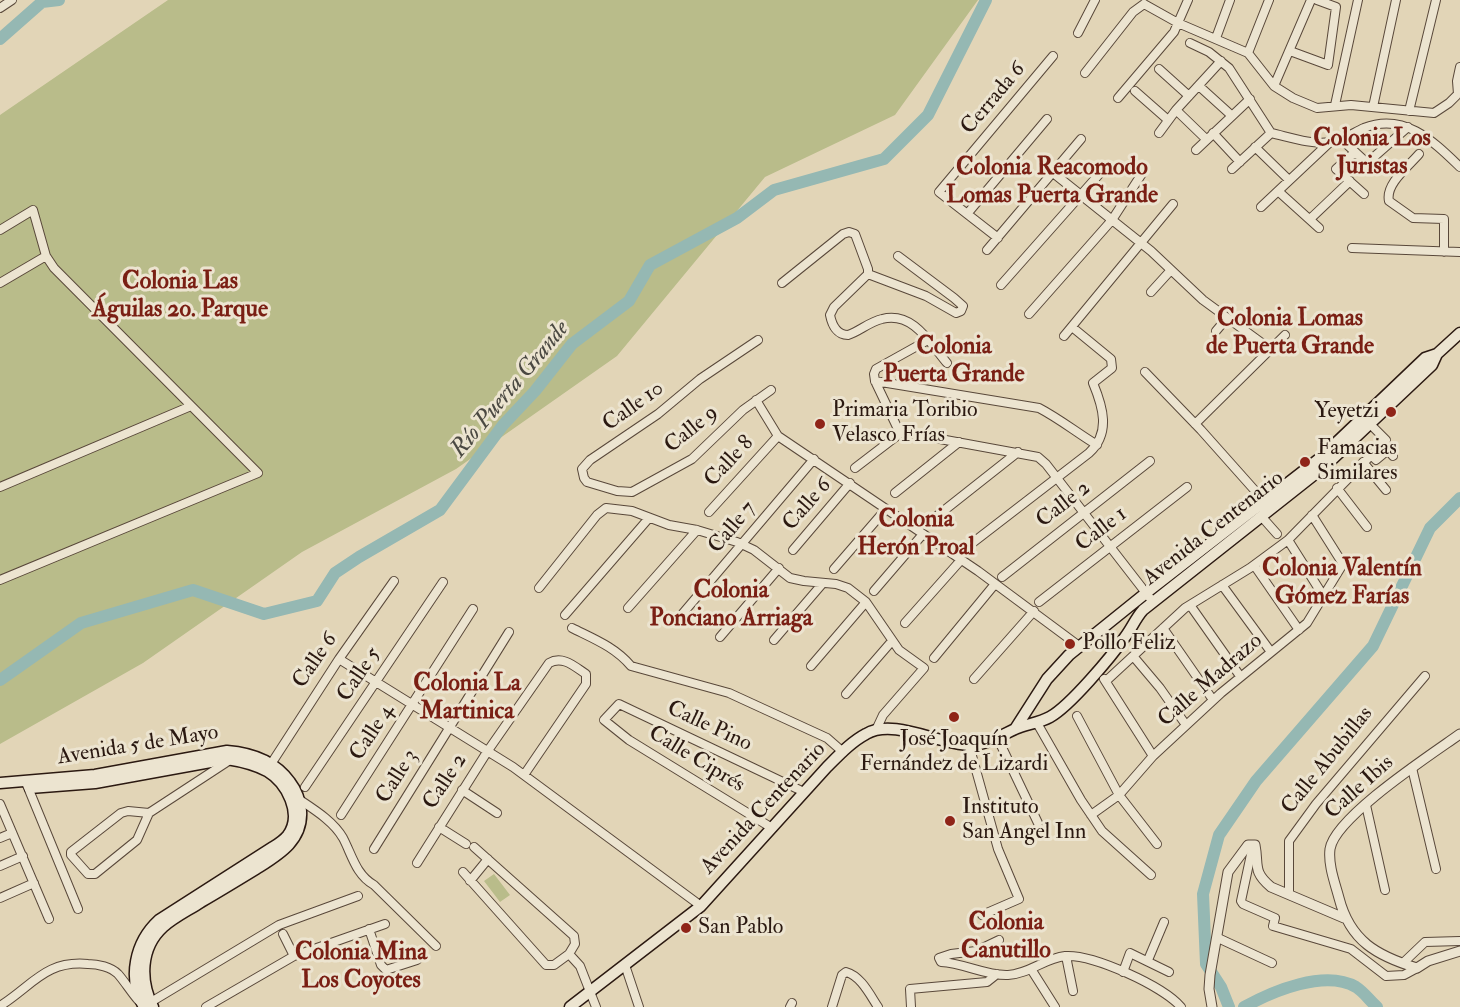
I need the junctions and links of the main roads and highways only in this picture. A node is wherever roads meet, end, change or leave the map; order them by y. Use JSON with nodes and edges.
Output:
{"nodes":[{"id":1,"x":1458,"y":339,"type":"edge"},
{"id":2,"x":1437,"y":354,"type":"junction"},
{"id":3,"x":1265,"y":509,"type":"junction"},
{"id":4,"x":1127,"y":609,"type":"junction"},
{"id":5,"x":1135,"y":619,"type":"junction"},
{"id":6,"x":1015,"y":729,"type":"junction"},
{"id":7,"x":0,"y":783,"type":"edge"},
{"id":8,"x":27,"y":784,"type":"junction"},
{"id":9,"x":0,"y":790,"type":"edge"},
{"id":10,"x":221,"y":885,"type":"junction"},
{"id":11,"x":147,"y":1005,"type":"edge"},
{"id":12,"x":570,"y":1007,"type":"edge"}],
"edges":[{"from":1,"to":2,"type":"main road","name":"Avenida Centenario"},
{"from":2,"to":3,"type":"main road","name":"Avenida Centenario"},
{"from":2,"to":3,"type":"main road","name":"Avenida Centenario"},
{"from":3,"to":4,"type":"main road","name":"Avenida Centenario"},
{"from":3,"to":5,"type":"main road","name":"Avenida Centenario"},
{"from":4,"to":5,"type":"main road"},
{"from":4,"to":6,"type":"main road","name":"Avenida Centenario"},
{"from":5,"to":6,"type":"main road","name":"Avenida Centenario"},
{"from":6,"to":12,"type":"main road","name":"Avenida Centenario"},
{"from":7,"to":8,"type":"main road","name":"Avenida 5 de Mayo"},
{"from":8,"to":9,"type":"main road","name":"Avenida 5 de Mayo"},
{"from":8,"to":10,"type":"main road","name":"Avenida 5 de Mayo"},
{"from":8,"to":10,"type":"main road","name":"Avenida 5 de Mayo"},
{"from":10,"to":11,"type":"main road","name":"Avenida 5 de Mayo"}]}
